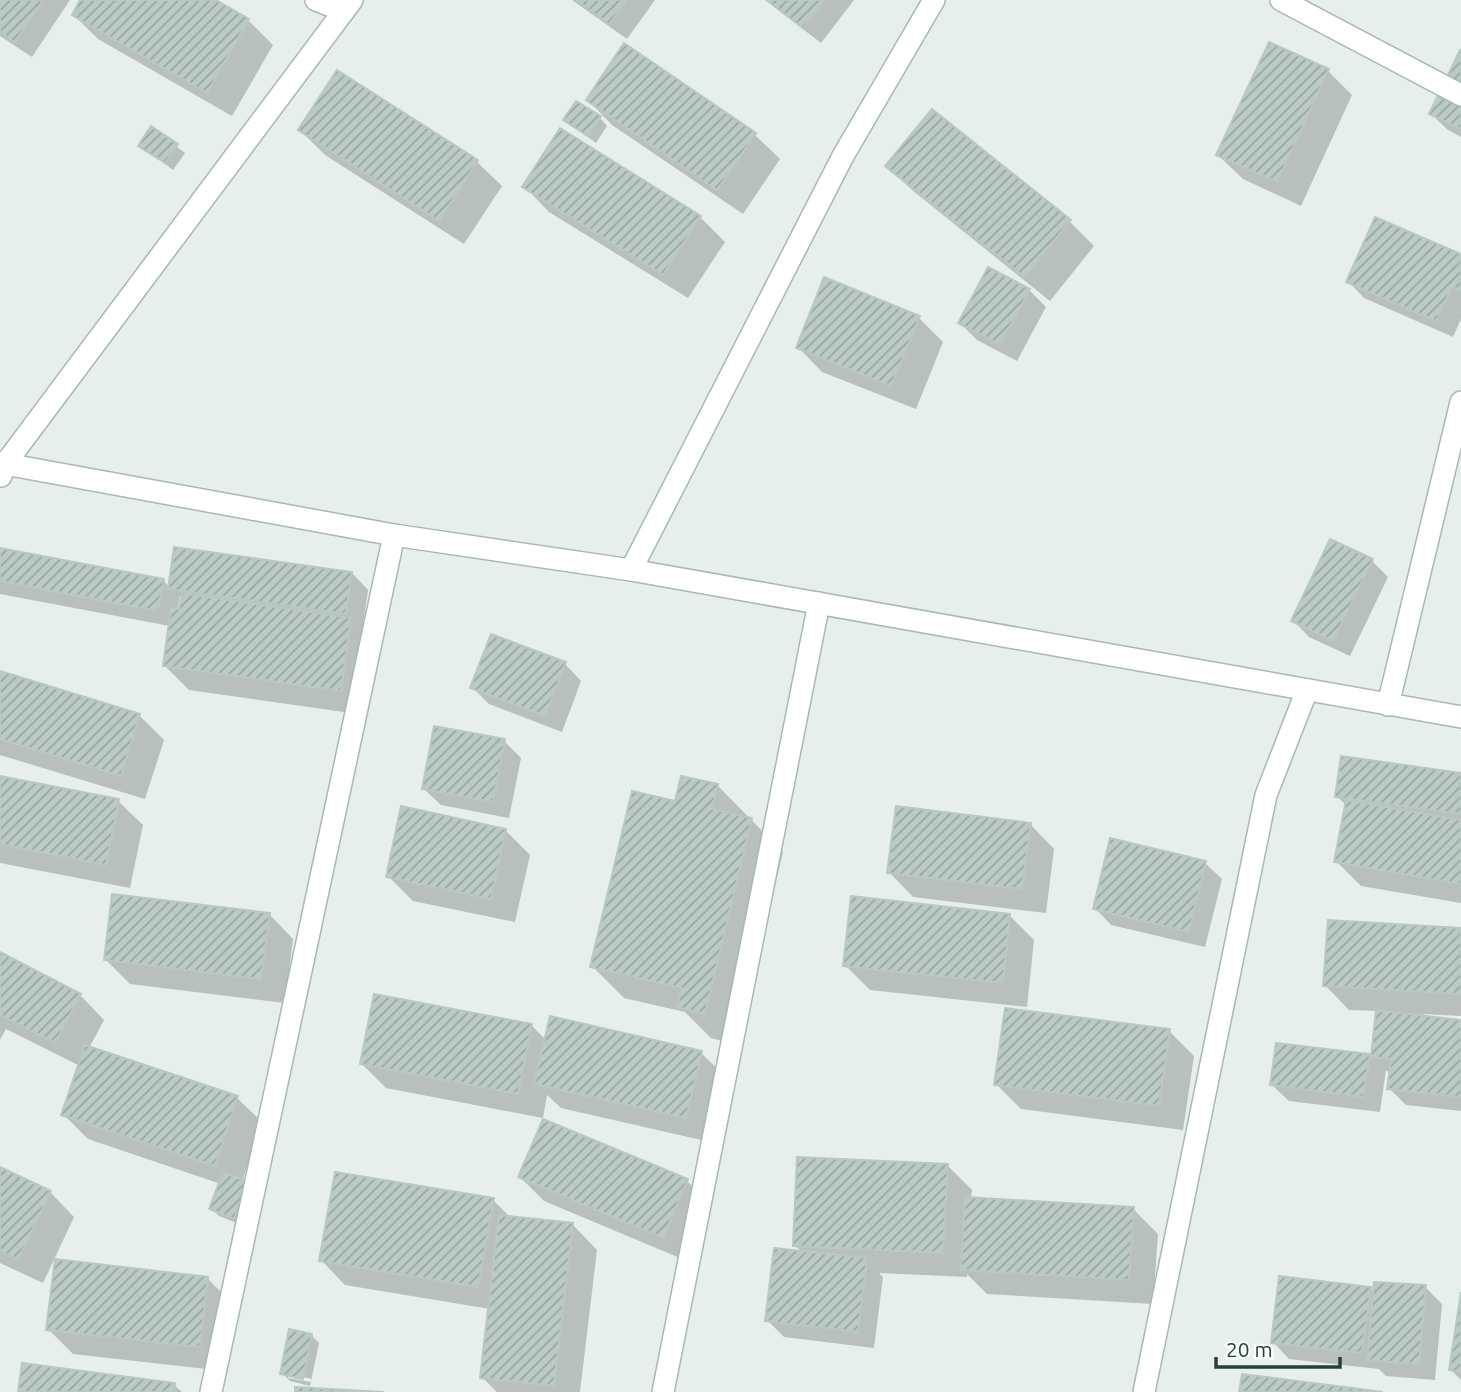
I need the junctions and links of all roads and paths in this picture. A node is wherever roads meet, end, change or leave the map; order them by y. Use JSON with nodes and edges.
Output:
{"nodes":[{"id":1,"x":316,"y":0,"type":"edge"},
{"id":2,"x":934,"y":0,"type":"edge"},
{"id":3,"x":1280,"y":0,"type":"edge"},
{"id":4,"x":348,"y":5,"type":"edge"},
{"id":5,"x":1461,"y":95,"type":"edge"},
{"id":6,"x":1461,"y":402,"type":"edge"},
{"id":7,"x":2,"y":468,"type":"edge"},
{"id":8,"x":394,"y":535,"type":"junction"},
{"id":9,"x":631,"y":570,"type":"junction"},
{"id":10,"x":820,"y":603,"type":"junction"},
{"id":11,"x":1307,"y":690,"type":"junction"},
{"id":12,"x":1388,"y":705,"type":"junction"},
{"id":13,"x":1461,"y":717,"type":"edge"},
{"id":14,"x":211,"y":1392,"type":"edge"},
{"id":15,"x":663,"y":1392,"type":"edge"},
{"id":16,"x":1144,"y":1392,"type":"edge"}],
"edges":[{"from":1,"to":4,"type":"street"},
{"from":2,"to":9,"type":"street"},
{"from":3,"to":5,"type":"street"},
{"from":4,"to":7,"type":"street"},
{"from":6,"to":12,"type":"street"},
{"from":7,"to":8,"type":"street"},
{"from":8,"to":9,"type":"street"},
{"from":8,"to":14,"type":"street"},
{"from":9,"to":10,"type":"street"},
{"from":10,"to":11,"type":"street"},
{"from":10,"to":15,"type":"street"},
{"from":11,"to":12,"type":"street"},
{"from":11,"to":16,"type":"street"},
{"from":12,"to":13,"type":"street"}]}
